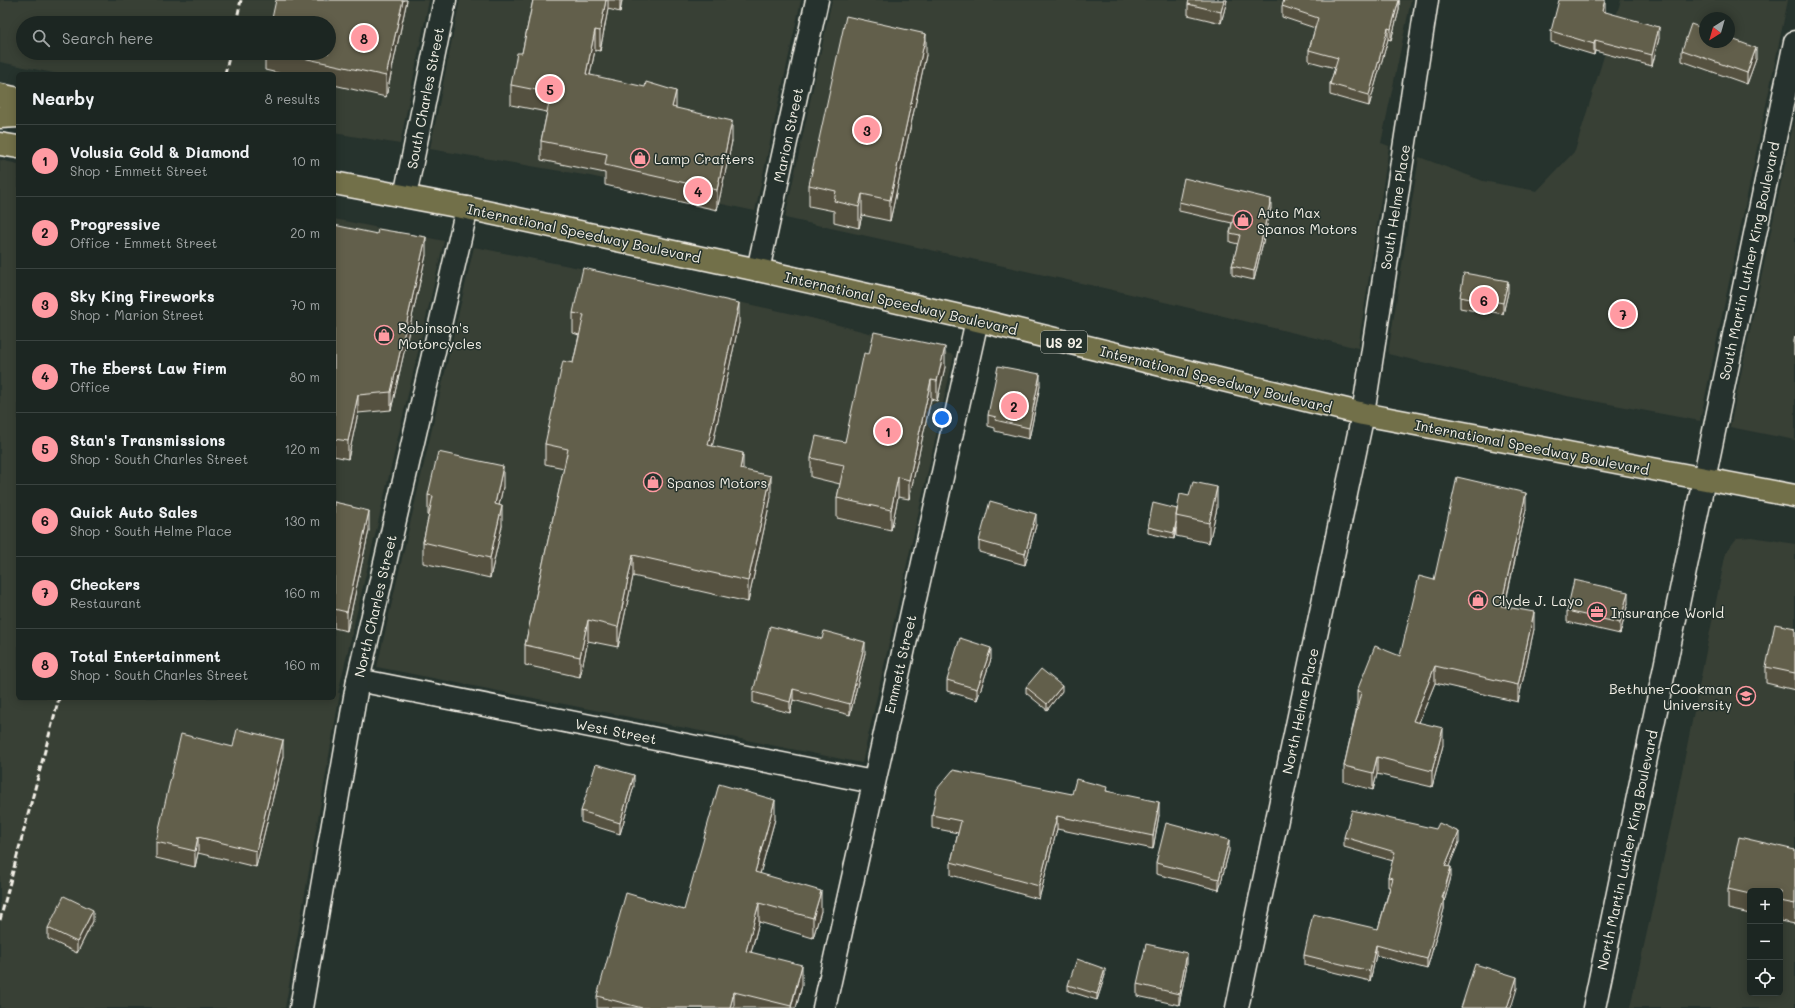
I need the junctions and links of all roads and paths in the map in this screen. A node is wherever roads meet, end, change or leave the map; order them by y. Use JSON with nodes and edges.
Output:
{"nodes":[{"id":1,"x":445,"y":0,"type":"edge"},
{"id":2,"x":817,"y":0,"type":"edge"},
{"id":3,"x":1427,"y":0,"type":"edge"},
{"id":4,"x":1795,"y":42,"type":"edge"},
{"id":5,"x":0,"y":95,"type":"edge"},
{"id":6,"x":16,"y":99,"type":"edge"},
{"id":7,"x":16,"y":116,"type":"edge"},
{"id":8,"x":0,"y":117,"type":"edge"},
{"id":9,"x":0,"y":144,"type":"edge"},
{"id":10,"x":16,"y":147,"type":"edge"},
{"id":11,"x":336,"y":183,"type":"edge"},
{"id":12,"x":405,"y":196,"type":"junction"},
{"id":13,"x":467,"y":208,"type":"junction"},
{"id":14,"x":758,"y":270,"type":"junction"},
{"id":15,"x":977,"y":320,"type":"junction"},
{"id":16,"x":1363,"y":414,"type":"junction"},
{"id":17,"x":1703,"y":480,"type":"junction"},
{"id":18,"x":1795,"y":496,"type":"edge"},
{"id":19,"x":358,"y":680,"type":"junction"},
{"id":20,"x":873,"y":782,"type":"junction"},
{"id":21,"x":301,"y":1008,"type":"edge"},
{"id":22,"x":824,"y":1008,"type":"edge"},
{"id":23,"x":1237,"y":1008,"type":"edge"},
{"id":24,"x":1594,"y":1008,"type":"edge"}],
"edges":[{"from":1,"to":12,"type":"street","name":"South Charles Street"},
{"from":2,"to":14,"type":"street","name":"Marion Street"},
{"from":3,"to":16,"type":"street","name":"South Helme Place"},
{"from":4,"to":17,"type":"street","name":"South Martin Luther King Boulevard"},
{"from":5,"to":6,"type":"main road"},
{"from":7,"to":8,"type":"main road"},
{"from":9,"to":10,"type":"main road"},
{"from":11,"to":12,"type":"main road","name":"International Speedway Boulevard","number":"US 92"},
{"from":12,"to":13,"type":"main road","name":"International Speedway Boulevard","number":"US 92"},
{"from":13,"to":14,"type":"main road","name":"International Speedway Boulevard","number":"US 92"},
{"from":13,"to":19,"type":"street","name":"North Charles Street"},
{"from":14,"to":15,"type":"main road","name":"International Speedway Boulevard","number":"US 92"},
{"from":15,"to":16,"type":"main road","name":"International Speedway Boulevard","number":"US 92"},
{"from":15,"to":20,"type":"street","name":"Emmett Street"},
{"from":16,"to":17,"type":"main road","name":"International Speedway Boulevard","number":"US 92"},
{"from":16,"to":23,"type":"street","name":"North Helme Place"},
{"from":17,"to":18,"type":"main road","name":"International Speedway Boulevard","number":"US 92"},
{"from":17,"to":24,"type":"street","name":"North Martin Luther King Boulevard"},
{"from":19,"to":20,"type":"street","name":"West Street"},
{"from":19,"to":21,"type":"street","name":"North Charles Street"},
{"from":20,"to":22,"type":"street","name":"Emmett Street"}]}
